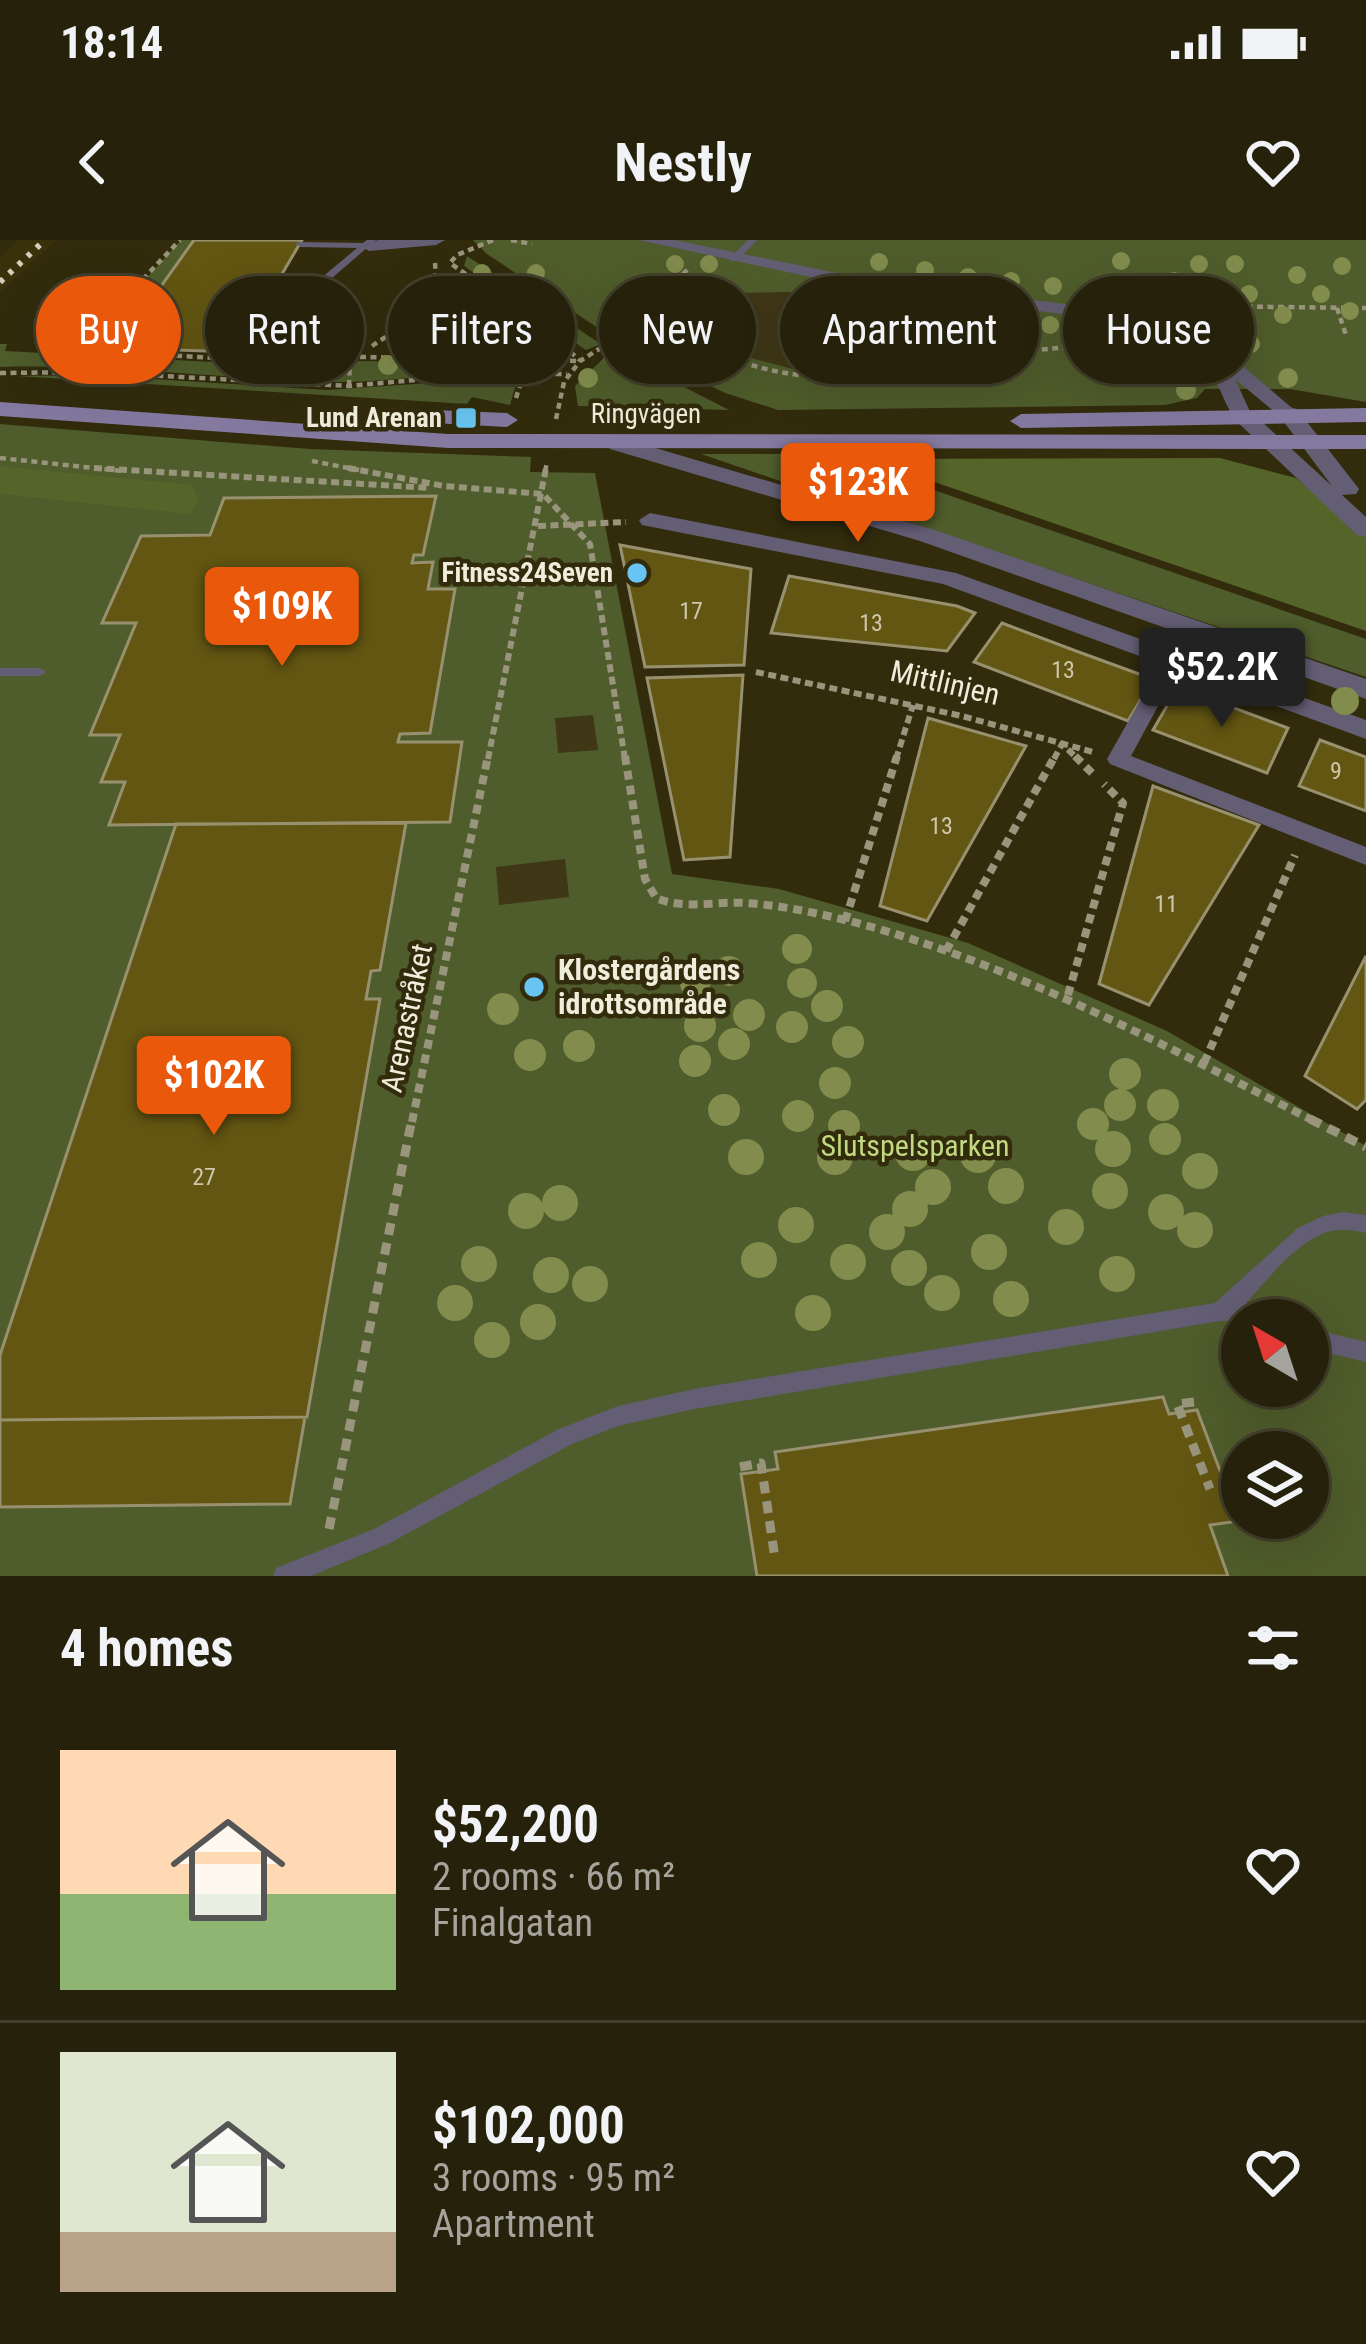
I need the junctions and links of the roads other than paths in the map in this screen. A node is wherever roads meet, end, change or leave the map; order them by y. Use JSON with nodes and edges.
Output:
{"nodes":[{"id":1,"x":436,"y":240,"type":"edge"},
{"id":2,"x":648,"y":240,"type":"edge"},
{"id":3,"x":753,"y":240,"type":"edge"},
{"id":4,"x":367,"y":242,"type":"edge"},
{"id":5,"x":299,"y":244,"type":"dead end"},
{"id":6,"x":734,"y":259,"type":"junction"},
{"id":7,"x":333,"y":276,"type":"edge"},
{"id":8,"x":330,"y":280,"type":"joint"},
{"id":9,"x":1063,"y":310,"type":"edge"},
{"id":10,"x":1228,"y":384,"type":"edge"},
{"id":11,"x":1253,"y":384,"type":"edge"},
{"id":12,"x":0,"y":389,"type":"edge"},
{"id":13,"x":0,"y":409,"type":"edge"},
{"id":14,"x":1289,"y":414,"type":"junction"},
{"id":15,"x":1366,"y":415,"type":"edge"},
{"id":16,"x":1242,"y":416,"type":"junction"},
{"id":17,"x":1366,"y":442,"type":"edge"},
{"id":18,"x":1269,"y":443,"type":"junction"},
{"id":19,"x":1307,"y":443,"type":"junction"},
{"id":20,"x":617,"y":444,"type":"junction"},
{"id":21,"x":1366,"y":506,"type":"edge"},
{"id":22,"x":650,"y":520,"type":"road end"},
{"id":23,"x":1366,"y":530,"type":"edge"},
{"id":24,"x":1173,"y":660,"type":"junction"},
{"id":25,"x":40,"y":672,"type":"dead end"},
{"id":26,"x":0,"y":673,"type":"edge"},
{"id":27,"x":1366,"y":689,"type":"edge"},
{"id":28,"x":1366,"y":730,"type":"edge"},
{"id":29,"x":1366,"y":856,"type":"edge"},
{"id":30,"x":1366,"y":1224,"type":"edge"},
{"id":31,"x":1220,"y":1312,"type":"joint"},
{"id":32,"x":1329,"y":1343,"type":"edge"},
{"id":33,"x":1366,"y":1352,"type":"edge"},
{"id":34,"x":284,"y":1576,"type":"edge"}],
"edges":[{"from":1,"to":4,"type":"street"},
{"from":2,"to":6,"type":"street"},
{"from":3,"to":6,"type":"lane"},
{"from":4,"to":5,"type":"lane"},
{"from":4,"to":7,"type":"lane"},
{"from":6,"to":9,"type":"street"},
{"from":8,"to":8,"type":"lane"},
{"from":10,"to":16,"type":"street"},
{"from":11,"to":14,"type":"street"},
{"from":12,"to":16,"type":"main road","name":"Ringvägen"},
{"from":13,"to":20,"type":"main road","name":"Ringvägen"},
{"from":14,"to":15,"type":"main road","name":"Ringvägen"},
{"from":14,"to":16,"type":"main road","name":"Ringvägen"},
{"from":14,"to":19,"type":"street"},
{"from":16,"to":18,"type":"street"},
{"from":17,"to":19,"type":"main road","name":"Ringvägen"},
{"from":18,"to":19,"type":"main road","name":"Ringvägen"},
{"from":18,"to":20,"type":"main road","name":"Ringvägen"},
{"from":18,"to":23,"type":"street"},
{"from":19,"to":21,"type":"street"},
{"from":20,"to":27,"type":"street"},
{"from":22,"to":24,"type":"street"},
{"from":24,"to":28,"type":"street"},
{"from":24,"to":29,"type":"street"},
{"from":25,"to":26,"type":"lane"},
{"from":30,"to":31,"type":"lane"},
{"from":31,"to":34,"type":"lane"},
{"from":32,"to":33,"type":"lane"}]}
